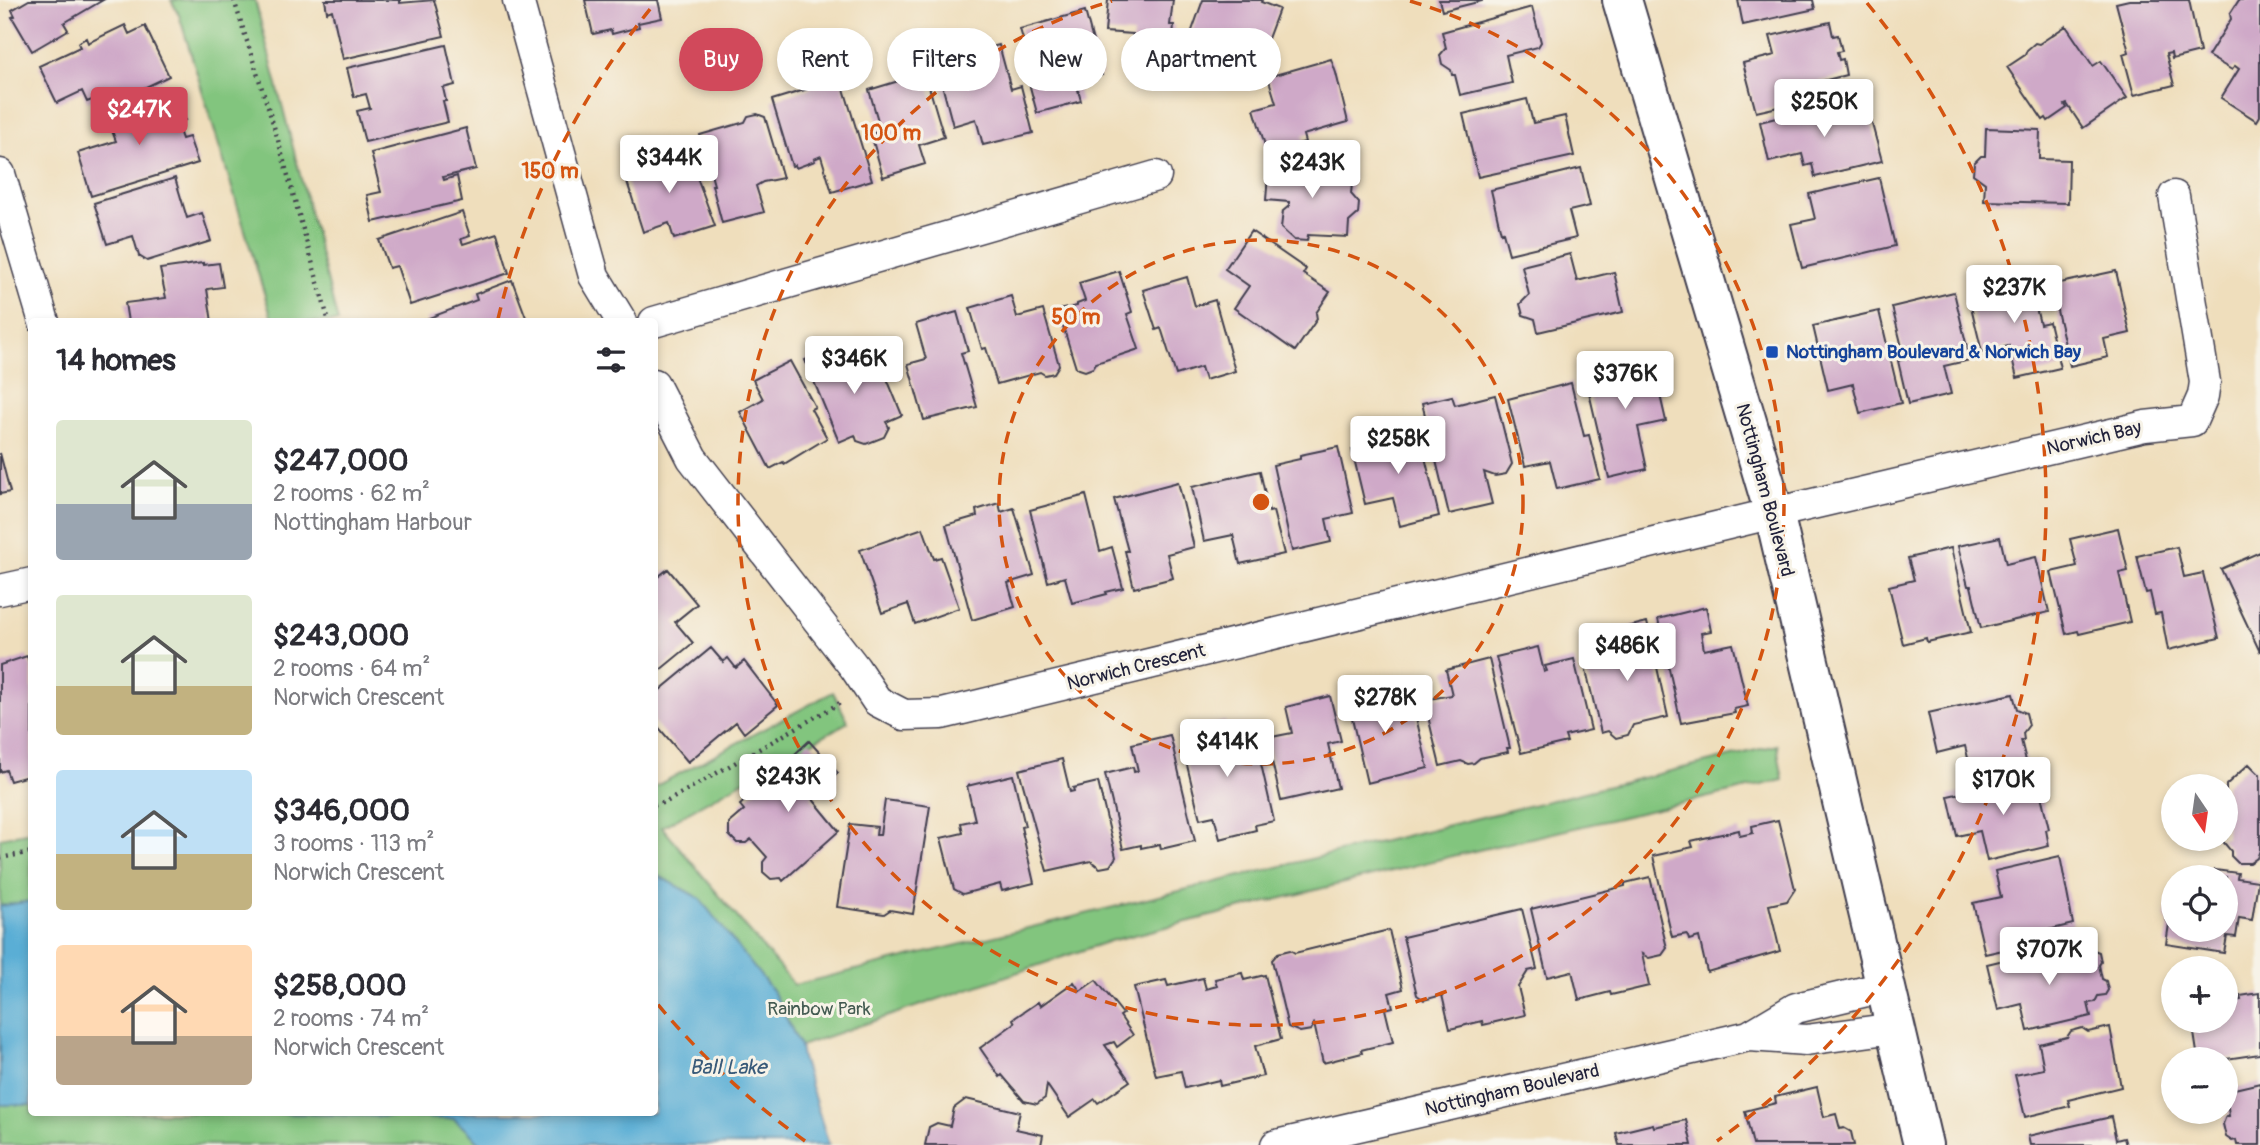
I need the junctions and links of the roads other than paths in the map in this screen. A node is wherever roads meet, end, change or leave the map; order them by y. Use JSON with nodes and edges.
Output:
{"nodes":[{"id":1,"x":518,"y":0,"type":"edge"},
{"id":2,"x":1622,"y":0,"type":"edge"},
{"id":3,"x":0,"y":174,"type":"edge"},
{"id":4,"x":1156,"y":176,"type":"dead end"},
{"id":5,"x":2174,"y":196,"type":"dead end"},
{"id":6,"x":43,"y":318,"type":"edge"},
{"id":7,"x":620,"y":318,"type":"edge"},
{"id":8,"x":658,"y":321,"type":"edge"},
{"id":9,"x":658,"y":392,"type":"edge"},
{"id":10,"x":1774,"y":513,"type":"junction"},
{"id":11,"x":28,"y":584,"type":"edge"},
{"id":12,"x":0,"y":590,"type":"edge"},
{"id":13,"x":1884,"y":987,"type":"junction"},
{"id":14,"x":1894,"y":1028,"type":"junction"},
{"id":15,"x":1749,"y":1036,"type":"junction"},
{"id":16,"x":1276,"y":1145,"type":"edge"},
{"id":17,"x":1923,"y":1145,"type":"edge"}],
"edges":[{"from":1,"to":7,"type":"street"},
{"from":2,"to":10,"type":"street","name":"Nottingham Boulevard"},
{"from":3,"to":6,"type":"street"},
{"from":4,"to":8,"type":"street"},
{"from":5,"to":10,"type":"street","name":"Norwich Bay"},
{"from":9,"to":10,"type":"street","name":"Norwich Crescent"},
{"from":10,"to":13,"type":"street","name":"Nottingham Boulevard"},
{"from":11,"to":12,"type":"street"},
{"from":13,"to":14,"type":"street","name":"Nottingham Boulevard"},
{"from":13,"to":15,"type":"street","name":"Nottingham Boulevard"},
{"from":14,"to":15,"type":"street","name":"Nottingham Boulevard"},
{"from":14,"to":17,"type":"street","name":"Nottingham Boulevard"},
{"from":15,"to":16,"type":"street","name":"Nottingham Boulevard"}]}
